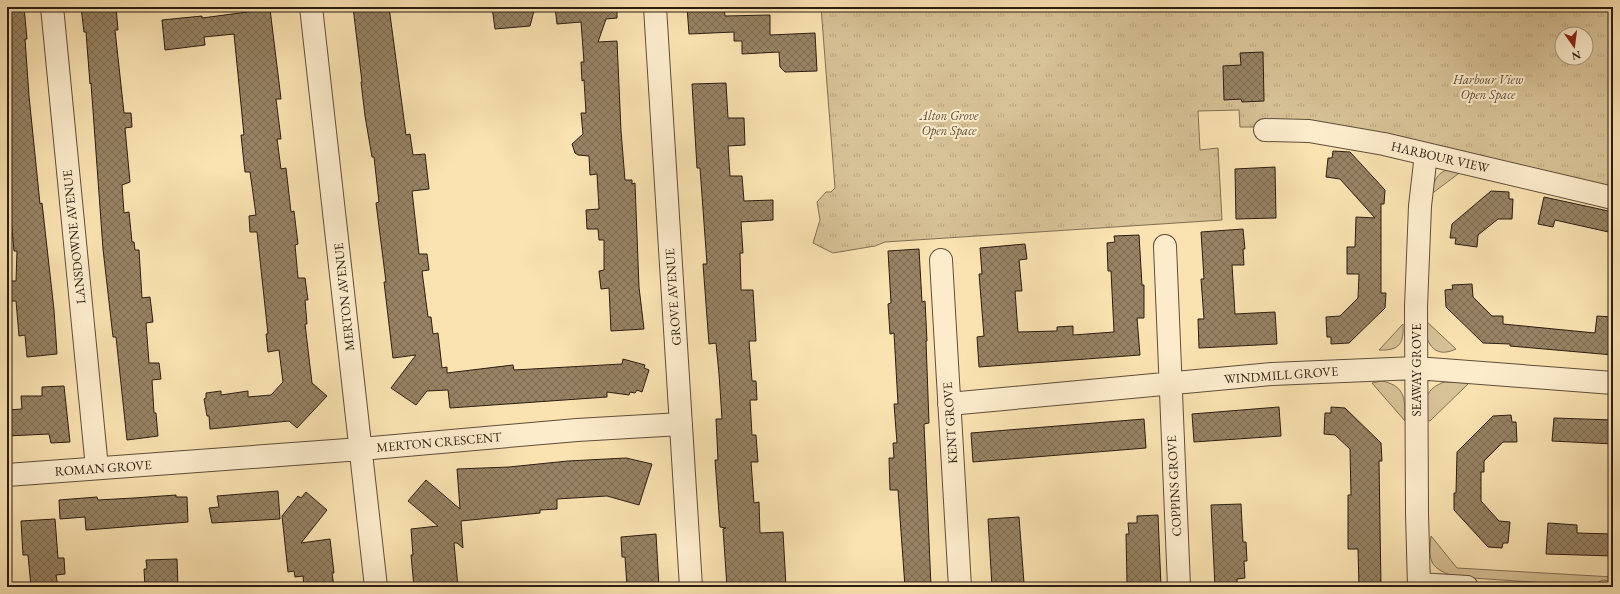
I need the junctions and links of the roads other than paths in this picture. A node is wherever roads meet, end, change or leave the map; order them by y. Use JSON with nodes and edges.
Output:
{"nodes":[{"id":1,"x":52,"y":7,"type":"edge"},
{"id":2,"x":311,"y":7,"type":"edge"},
{"id":3,"x":655,"y":7,"type":"edge"},
{"id":4,"x":1266,"y":130,"type":"dead end"},
{"id":5,"x":1426,"y":154,"type":"junction"},
{"id":6,"x":1613,"y":198,"type":"edge"},
{"id":7,"x":1165,"y":246,"type":"dead end"},
{"id":8,"x":941,"y":260,"type":"dead end"},
{"id":9,"x":1416,"y":368,"type":"junction"},
{"id":10,"x":1169,"y":384,"type":"junction"},
{"id":11,"x":1613,"y":384,"type":"edge"},
{"id":12,"x":949,"y":404,"type":"junction"},
{"id":13,"x":681,"y":424,"type":"junction"},
{"id":14,"x":361,"y":449,"type":"junction"},
{"id":15,"x":198,"y":461,"type":"joint"},
{"id":16,"x":97,"y":468,"type":"junction"},
{"id":17,"x":7,"y":475,"type":"edge"},
{"id":18,"x":1419,"y":586,"type":"edge"},
{"id":19,"x":376,"y":587,"type":"edge"},
{"id":20,"x":692,"y":587,"type":"edge"},
{"id":21,"x":960,"y":587,"type":"edge"},
{"id":22,"x":1179,"y":587,"type":"edge"},
{"id":23,"x":1467,"y":587,"type":"edge"}],
"edges":[{"from":1,"to":16,"type":"street","name":"LANSDOWNE AVENUE"},
{"from":2,"to":14,"type":"street","name":"MERTON AVENUE"},
{"from":3,"to":13,"type":"street","name":"GROVE AVENUE"},
{"from":4,"to":5,"type":"street","name":"HARBOUR VIEW"},
{"from":5,"to":6,"type":"street","name":"HARBOUR VIEW"},
{"from":5,"to":9,"type":"street","name":"SEAWAY GROVE"},
{"from":7,"to":10,"type":"street","name":"COPPINS GROVE"},
{"from":8,"to":12,"type":"street","name":"KENT GROVE"},
{"from":9,"to":10,"type":"street","name":"WINDMILL GROVE"},
{"from":9,"to":11,"type":"street","name":"WINDMILL GROVE"},
{"from":9,"to":18,"type":"street","name":"SEAWAY GROVE"},
{"from":10,"to":12,"type":"street","name":"WINDMILL GROVE"},
{"from":10,"to":22,"type":"street","name":"COPPINS GROVE"},
{"from":12,"to":21,"type":"street","name":"KENT GROVE"},
{"from":13,"to":14,"type":"street","name":"MERTON CRESCENT"},
{"from":13,"to":20,"type":"street","name":"GROVE AVENUE"},
{"from":14,"to":15,"type":"street","name":"MERTON CRESCENT"},
{"from":14,"to":19,"type":"street","name":"MERTON AVENUE"},
{"from":15,"to":16,"type":"street","name":"ROMAN GROVE"},
{"from":16,"to":17,"type":"street","name":"ROMAN GROVE"},
{"from":18,"to":23,"type":"street"}]}
